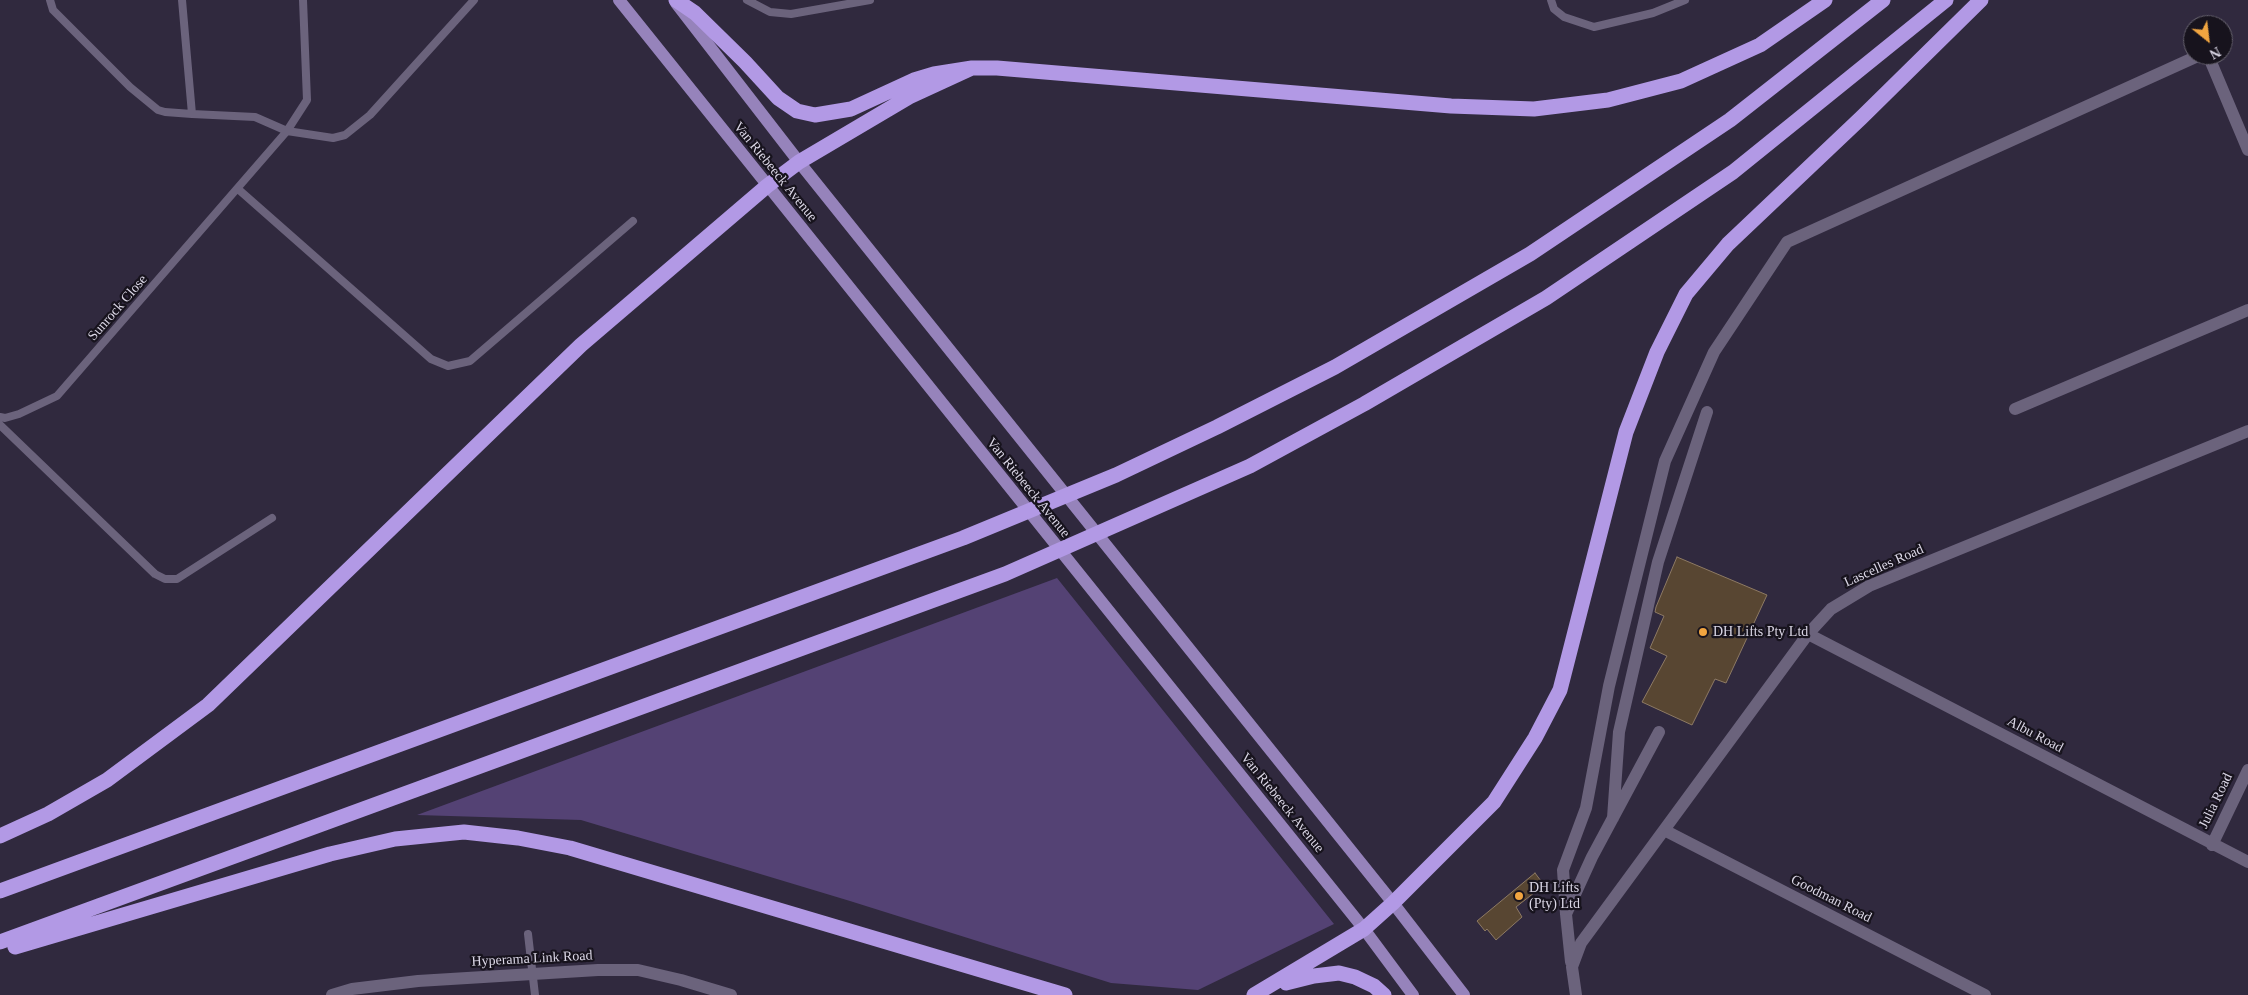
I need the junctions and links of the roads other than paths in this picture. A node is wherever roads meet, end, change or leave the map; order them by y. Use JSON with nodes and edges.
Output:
{"nodes":[{"id":1,"x":50,"y":0,"type":"edge"},
{"id":2,"x":182,"y":0,"type":"edge"},
{"id":3,"x":303,"y":0,"type":"edge"},
{"id":4,"x":474,"y":0,"type":"edge"},
{"id":5,"x":619,"y":0,"type":"edge"},
{"id":6,"x":675,"y":0,"type":"edge"},
{"id":7,"x":747,"y":0,"type":"edge"},
{"id":8,"x":869,"y":0,"type":"edge"},
{"id":9,"x":1551,"y":0,"type":"edge"},
{"id":10,"x":1685,"y":0,"type":"edge"},
{"id":11,"x":1824,"y":0,"type":"edge"},
{"id":12,"x":1883,"y":0,"type":"edge"},
{"id":13,"x":1946,"y":0,"type":"edge"},
{"id":14,"x":1981,"y":0,"type":"edge"},
{"id":15,"x":2183,"y":63,"type":"edge"},
{"id":16,"x":2212,"y":65,"type":"edge"},
{"id":17,"x":972,"y":68,"type":"junction"},
{"id":18,"x":192,"y":114,"type":"junction"},
{"id":19,"x":287,"y":132,"type":"junction"},
{"id":20,"x":2248,"y":150,"type":"edge"},
{"id":21,"x":800,"y":162,"type":"junction"},
{"id":22,"x":767,"y":186,"type":"junction"},
{"id":23,"x":238,"y":189,"type":"junction"},
{"id":24,"x":633,"y":221,"type":"dead end"},
{"id":25,"x":2248,"y":310,"type":"edge"},
{"id":26,"x":2014,"y":409,"type":"dead end"},
{"id":27,"x":1707,"y":412,"type":"dead end"},
{"id":28,"x":1,"y":421,"type":"edge"},
{"id":29,"x":2248,"y":431,"type":"edge"},
{"id":30,"x":272,"y":518,"type":"dead end"},
{"id":31,"x":1808,"y":634,"type":"junction"},
{"id":32,"x":1658,"y":732,"type":"dead end"},
{"id":33,"x":2248,"y":770,"type":"edge"},
{"id":34,"x":1613,"y":818,"type":"junction"},
{"id":35,"x":1664,"y":830,"type":"junction"},
{"id":36,"x":0,"y":836,"type":"edge"},
{"id":37,"x":2212,"y":845,"type":"junction"},
{"id":38,"x":2248,"y":862,"type":"edge"},
{"id":39,"x":0,"y":891,"type":"edge"},
{"id":40,"x":1393,"y":903,"type":"junction"},
{"id":41,"x":1566,"y":914,"type":"junction"},
{"id":42,"x":1364,"y":929,"type":"junction"},
{"id":43,"x":528,"y":934,"type":"dead end"},
{"id":44,"x":0,"y":942,"type":"edge"},
{"id":45,"x":0,"y":951,"type":"edge"},
{"id":46,"x":1572,"y":967,"type":"junction"},
{"id":47,"x":533,"y":974,"type":"junction"},
{"id":48,"x":1255,"y":994,"type":"edge"},
{"id":49,"x":332,"y":995,"type":"edge"},
{"id":50,"x":535,"y":995,"type":"edge"},
{"id":51,"x":731,"y":995,"type":"edge"},
{"id":52,"x":1066,"y":995,"type":"edge"},
{"id":53,"x":1384,"y":995,"type":"edge"},
{"id":54,"x":1413,"y":995,"type":"edge"},
{"id":55,"x":1464,"y":995,"type":"edge"},
{"id":56,"x":1576,"y":995,"type":"edge"},
{"id":57,"x":1985,"y":995,"type":"edge"}],
"edges":[{"from":1,"to":18,"type":"lane"},
{"from":2,"to":18,"type":"lane"},
{"from":3,"to":19,"type":"lane","name":"Sunrock Close"},
{"from":4,"to":19,"type":"lane"},
{"from":5,"to":22,"type":"main road","name":"Van Riebeeck Avenue"},
{"from":6,"to":17,"type":"highway"},
{"from":6,"to":21,"type":"main road","name":"Van Riebeeck Avenue"},
{"from":7,"to":8,"type":"lane"},
{"from":9,"to":10,"type":"lane"},
{"from":11,"to":17,"type":"highway"},
{"from":12,"to":39,"type":"highway"},
{"from":13,"to":44,"type":"highway"},
{"from":14,"to":40,"type":"highway"},
{"from":15,"to":41,"type":"street"},
{"from":16,"to":20,"type":"street"},
{"from":17,"to":21,"type":"highway"},
{"from":18,"to":19,"type":"lane"},
{"from":19,"to":23,"type":"lane","name":"Sunrock Close"},
{"from":21,"to":22,"type":"highway"},
{"from":21,"to":40,"type":"main road","name":"Van Riebeeck Avenue"},
{"from":22,"to":36,"type":"highway"},
{"from":22,"to":42,"type":"main road","name":"Van Riebeeck Avenue"},
{"from":23,"to":24,"type":"lane"},
{"from":23,"to":28,"type":"lane","name":"Sunrock Close"},
{"from":25,"to":26,"type":"street"},
{"from":27,"to":34,"type":"street"},
{"from":28,"to":30,"type":"lane"},
{"from":29,"to":31,"type":"street","name":"Lascelles Road"},
{"from":31,"to":35,"type":"street","name":"Lascelles Road"},
{"from":31,"to":37,"type":"street","name":"Albu Road"},
{"from":32,"to":34,"type":"street"},
{"from":33,"to":37,"type":"street","name":"Julia Road"},
{"from":34,"to":41,"type":"street"},
{"from":35,"to":46,"type":"street","name":"Lascelles Road"},
{"from":35,"to":57,"type":"street","name":"Goodman Road"},
{"from":37,"to":38,"type":"street","name":"Albu Road"},
{"from":40,"to":42,"type":"highway"},
{"from":40,"to":55,"type":"main road","name":"Van Riebeeck Avenue"},
{"from":41,"to":46,"type":"street"},
{"from":42,"to":48,"type":"highway"},
{"from":42,"to":54,"type":"main road","name":"Van Riebeeck Avenue"},
{"from":43,"to":47,"type":"lane"},
{"from":45,"to":52,"type":"highway"},
{"from":46,"to":56,"type":"street","name":"Lascelles Road"},
{"from":47,"to":49,"type":"street","name":"Hyperama Link Road"},
{"from":47,"to":50,"type":"lane"},
{"from":47,"to":51,"type":"street","name":"Hyperama Link Road"},
{"from":48,"to":53,"type":"highway"}]}
